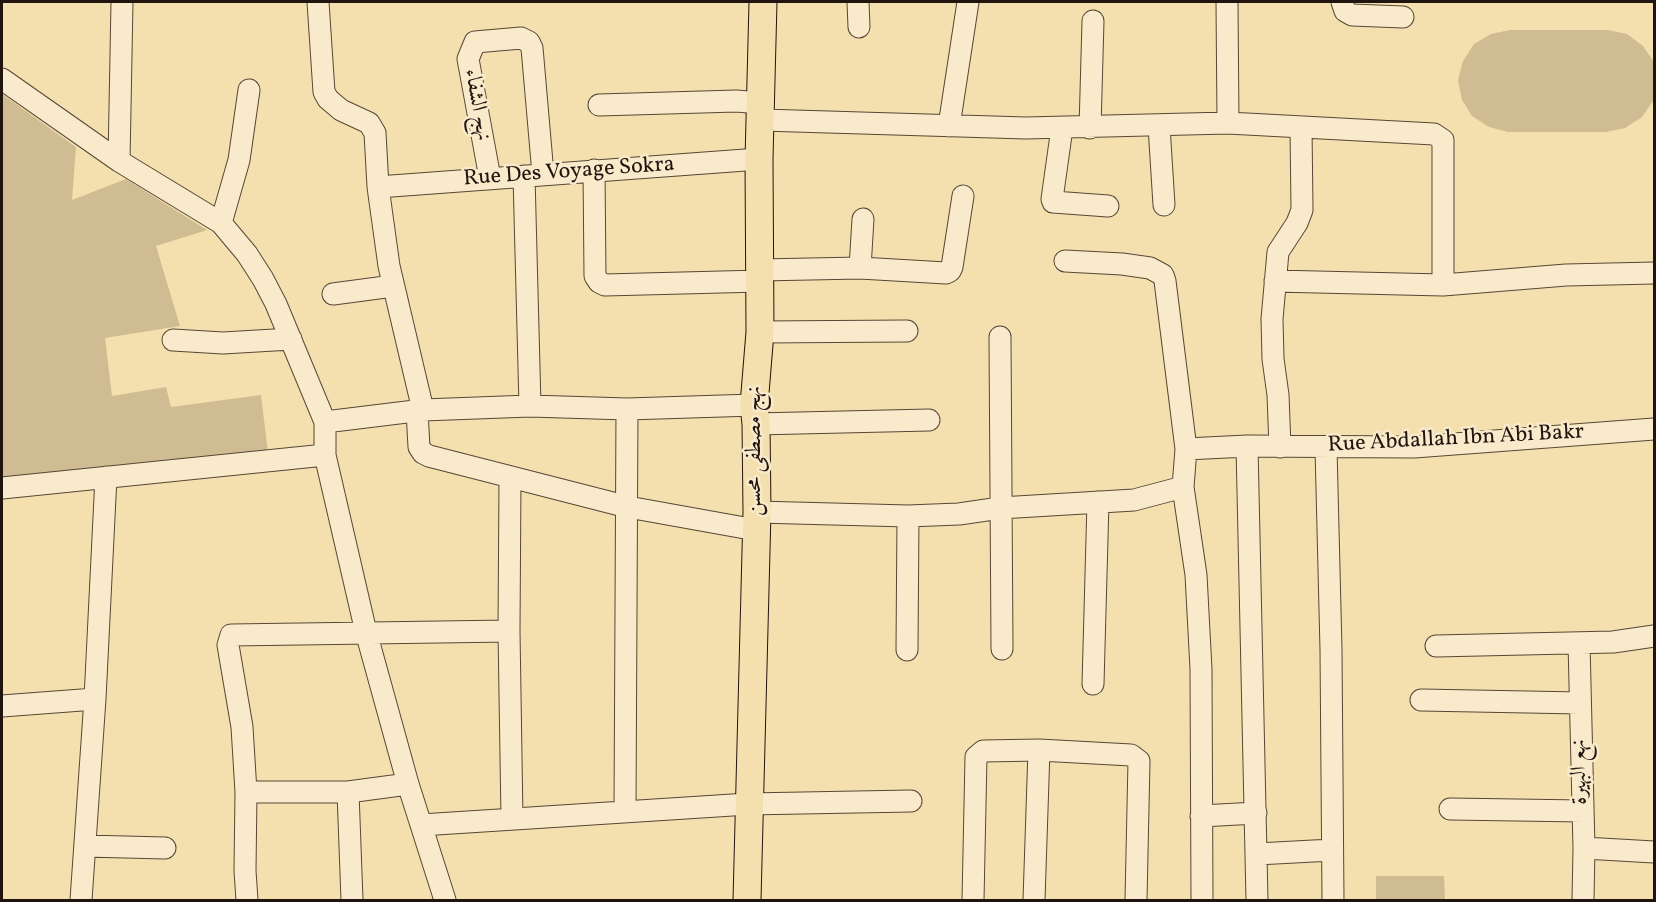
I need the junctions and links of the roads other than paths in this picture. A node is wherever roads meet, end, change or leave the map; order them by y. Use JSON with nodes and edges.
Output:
{"nodes":[{"id":1,"x":122,"y":2,"type":"edge"},
{"id":2,"x":318,"y":2,"type":"edge"},
{"id":3,"x":763,"y":2,"type":"edge"},
{"id":4,"x":858,"y":2,"type":"edge"},
{"id":5,"x":968,"y":2,"type":"edge"},
{"id":6,"x":1227,"y":2,"type":"edge"},
{"id":7,"x":1342,"y":2,"type":"edge"},
{"id":8,"x":1403,"y":17,"type":"dead end"},
{"id":9,"x":1093,"y":21,"type":"dead end"},
{"id":10,"x":859,"y":27,"type":"dead end"},
{"id":11,"x":2,"y":79,"type":"edge"},
{"id":12,"x":249,"y":90,"type":"dead end"},
{"id":13,"x":599,"y":105,"type":"dead end"},
{"id":14,"x":761,"y":112,"type":"junction"},
{"id":15,"x":1228,"y":123,"type":"junction"},
{"id":16,"x":949,"y":126,"type":"junction"},
{"id":17,"x":1159,"y":126,"type":"junction"},
{"id":18,"x":1301,"y":127,"type":"junction"},
{"id":19,"x":1062,"y":128,"type":"junction"},
{"id":20,"x":1090,"y":128,"type":"junction"},
{"id":21,"x":759,"y":159,"type":"junction"},
{"id":22,"x":119,"y":161,"type":"junction"},
{"id":23,"x":594,"y":170,"type":"junction"},
{"id":24,"x":534,"y":175,"type":"junction"},
{"id":25,"x":490,"y":178,"type":"junction"},
{"id":26,"x":378,"y":187,"type":"junction"},
{"id":27,"x":963,"y":196,"type":"dead end"},
{"id":28,"x":1164,"y":205,"type":"dead end"},
{"id":29,"x":1108,"y":206,"type":"dead end"},
{"id":30,"x":863,"y":219,"type":"dead end"},
{"id":31,"x":221,"y":223,"type":"junction"},
{"id":32,"x":1065,"y":261,"type":"dead end"},
{"id":33,"x":860,"y":268,"type":"junction"},
{"id":34,"x":1654,"y":273,"type":"edge"},
{"id":35,"x":760,"y":276,"type":"junction"},
{"id":36,"x":1275,"y":281,"type":"junction"},
{"id":37,"x":1443,"y":285,"type":"junction"},
{"id":38,"x":393,"y":286,"type":"junction"},
{"id":39,"x":333,"y":294,"type":"dead end"},
{"id":40,"x":907,"y":331,"type":"dead end"},
{"id":41,"x":760,"y":332,"type":"junction"},
{"id":42,"x":1000,"y":336,"type":"dead end"},
{"id":43,"x":291,"y":339,"type":"junction"},
{"id":44,"x":173,"y":340,"type":"dead end"},
{"id":45,"x":530,"y":406,"type":"junction"},
{"id":46,"x":627,"y":409,"type":"junction"},
{"id":47,"x":420,"y":411,"type":"junction"},
{"id":48,"x":755,"y":415,"type":"junction"},
{"id":49,"x":929,"y":420,"type":"dead end"},
{"id":50,"x":325,"y":422,"type":"junction"},
{"id":51,"x":1654,"y":429,"type":"edge"},
{"id":52,"x":1247,"y":446,"type":"junction"},
{"id":53,"x":1280,"y":447,"type":"junction"},
{"id":54,"x":1326,"y":448,"type":"junction"},
{"id":55,"x":1186,"y":449,"type":"junction"},
{"id":56,"x":325,"y":455,"type":"junction"},
{"id":57,"x":106,"y":477,"type":"junction"},
{"id":58,"x":510,"y":478,"type":"junction"},
{"id":59,"x":1183,"y":487,"type":"junction"},
{"id":60,"x":2,"y":488,"type":"edge"},
{"id":61,"x":1098,"y":502,"type":"junction"},
{"id":62,"x":627,"y":507,"type":"junction"},
{"id":63,"x":1000,"y":507,"type":"junction"},
{"id":64,"x":908,"y":516,"type":"junction"},
{"id":65,"x":757,"y":521,"type":"junction"},
{"id":66,"x":508,"y":631,"type":"junction"},
{"id":67,"x":366,"y":632,"type":"junction"},
{"id":68,"x":1654,"y":636,"type":"edge"},
{"id":69,"x":1579,"y":643,"type":"junction"},
{"id":70,"x":1436,"y":646,"type":"dead end"},
{"id":71,"x":1002,"y":649,"type":"dead end"},
{"id":72,"x":907,"y":650,"type":"dead end"},
{"id":73,"x":1093,"y":684,"type":"dead end"},
{"id":74,"x":95,"y":699,"type":"junction"},
{"id":75,"x":1421,"y":700,"type":"dead end"},
{"id":76,"x":1580,"y":703,"type":"junction"},
{"id":77,"x":2,"y":705,"type":"edge"},
{"id":78,"x":1039,"y":750,"type":"junction"},
{"id":79,"x":408,"y":784,"type":"junction"},
{"id":80,"x":246,"y":792,"type":"junction"},
{"id":81,"x":348,"y":792,"type":"junction"},
{"id":82,"x":911,"y":801,"type":"dead end"},
{"id":83,"x":748,"y":804,"type":"junction"},
{"id":84,"x":1450,"y":809,"type":"dead end"},
{"id":85,"x":1582,"y":811,"type":"junction"},
{"id":86,"x":625,"y":812,"type":"junction"},
{"id":87,"x":1256,"y":813,"type":"junction"},
{"id":88,"x":1201,"y":816,"type":"junction"},
{"id":89,"x":512,"y":819,"type":"junction"},
{"id":90,"x":421,"y":825,"type":"junction"},
{"id":91,"x":85,"y":846,"type":"junction"},
{"id":92,"x":165,"y":848,"type":"dead end"},
{"id":93,"x":1584,"y":848,"type":"junction"},
{"id":94,"x":1332,"y":850,"type":"junction"},
{"id":95,"x":1654,"y":852,"type":"edge"},
{"id":96,"x":1257,"y":854,"type":"junction"},
{"id":97,"x":81,"y":900,"type":"edge"},
{"id":98,"x":247,"y":900,"type":"edge"},
{"id":99,"x":352,"y":900,"type":"edge"},
{"id":100,"x":445,"y":900,"type":"edge"},
{"id":101,"x":747,"y":900,"type":"edge"},
{"id":102,"x":973,"y":900,"type":"edge"},
{"id":103,"x":1034,"y":900,"type":"edge"},
{"id":104,"x":1136,"y":900,"type":"edge"},
{"id":105,"x":1202,"y":900,"type":"edge"},
{"id":106,"x":1257,"y":900,"type":"edge"},
{"id":107,"x":1333,"y":900,"type":"edge"},
{"id":108,"x":1583,"y":900,"type":"edge"}],
"edges":[{"from":1,"to":22,"type":"street"},
{"from":2,"to":26,"type":"street"},
{"from":3,"to":14,"type":"main road","name":"نهج مصطفى محسن"},
{"from":4,"to":10,"type":"street"},
{"from":5,"to":16,"type":"street"},
{"from":6,"to":15,"type":"street"},
{"from":7,"to":8,"type":"street"},
{"from":9,"to":20,"type":"street"},
{"from":11,"to":22,"type":"street"},
{"from":12,"to":31,"type":"street"},
{"from":13,"to":14,"type":"street"},
{"from":14,"to":16,"type":"street"},
{"from":14,"to":21,"type":"main road","name":"نهج مصطفى محسن"},
{"from":15,"to":17,"type":"street"},
{"from":15,"to":18,"type":"street"},
{"from":16,"to":19,"type":"street"},
{"from":17,"to":20,"type":"street"},
{"from":17,"to":28,"type":"street"},
{"from":18,"to":36,"type":"street"},
{"from":18,"to":37,"type":"street"},
{"from":19,"to":20,"type":"street"},
{"from":19,"to":29,"type":"street"},
{"from":21,"to":23,"type":"street","name":"Rue Des Voyage Sokra"},
{"from":21,"to":35,"type":"main road","name":"نهج مصطفى محسن"},
{"from":22,"to":31,"type":"street"},
{"from":23,"to":24,"type":"street","name":"Rue Des Voyage Sokra"},
{"from":23,"to":35,"type":"street"},
{"from":24,"to":25,"type":"street","name":"Rue Des Voyage Sokra"},
{"from":24,"to":25,"type":"street","name":"نهج الشفاء"},
{"from":24,"to":45,"type":"street"},
{"from":25,"to":26,"type":"street","name":"Rue Des Voyage Sokra"},
{"from":26,"to":38,"type":"street"},
{"from":27,"to":33,"type":"street"},
{"from":30,"to":33,"type":"street"},
{"from":31,"to":43,"type":"street"},
{"from":32,"to":55,"type":"street"},
{"from":33,"to":35,"type":"street"},
{"from":34,"to":37,"type":"street"},
{"from":35,"to":41,"type":"main road","name":"نهج مصطفى محسن"},
{"from":36,"to":37,"type":"street"},
{"from":36,"to":53,"type":"street"},
{"from":38,"to":39,"type":"street"},
{"from":38,"to":47,"type":"street"},
{"from":40,"to":41,"type":"street"},
{"from":41,"to":48,"type":"main road","name":"نهج مصطفى محسن"},
{"from":42,"to":63,"type":"street"},
{"from":43,"to":44,"type":"street"},
{"from":43,"to":50,"type":"street"},
{"from":45,"to":46,"type":"street"},
{"from":45,"to":47,"type":"street"},
{"from":46,"to":48,"type":"street"},
{"from":46,"to":62,"type":"street"},
{"from":47,"to":50,"type":"street"},
{"from":47,"to":58,"type":"street"},
{"from":48,"to":49,"type":"street"},
{"from":48,"to":65,"type":"main road","name":"نهج مصطفى محسن"},
{"from":50,"to":56,"type":"street"},
{"from":51,"to":54,"type":"street","name":"Rue Abdallah Ibn Abi Bakr"},
{"from":52,"to":53,"type":"street","name":"Rue Abdallah Ibn Abi Bakr"},
{"from":52,"to":55,"type":"street","name":"Rue Abdallah Ibn Abi Bakr"},
{"from":52,"to":87,"type":"street"},
{"from":53,"to":54,"type":"street","name":"Rue Abdallah Ibn Abi Bakr"},
{"from":54,"to":94,"type":"street"},
{"from":55,"to":59,"type":"street"},
{"from":56,"to":57,"type":"street"},
{"from":56,"to":67,"type":"street"},
{"from":57,"to":60,"type":"street"},
{"from":57,"to":74,"type":"street"},
{"from":58,"to":62,"type":"street"},
{"from":58,"to":66,"type":"street"},
{"from":59,"to":61,"type":"street"},
{"from":59,"to":88,"type":"street"},
{"from":61,"to":63,"type":"street"},
{"from":61,"to":73,"type":"street"},
{"from":62,"to":65,"type":"street"},
{"from":62,"to":86,"type":"street"},
{"from":63,"to":64,"type":"street"},
{"from":63,"to":71,"type":"street"},
{"from":64,"to":65,"type":"street"},
{"from":64,"to":72,"type":"street"},
{"from":65,"to":83,"type":"main road","name":"نهج مصطفى محسن"},
{"from":66,"to":67,"type":"street"},
{"from":66,"to":89,"type":"street"},
{"from":67,"to":79,"type":"street"},
{"from":67,"to":80,"type":"street"},
{"from":68,"to":69,"type":"street"},
{"from":69,"to":70,"type":"street"},
{"from":69,"to":76,"type":"street","name":"نهع البهيرة"},
{"from":74,"to":77,"type":"street"},
{"from":74,"to":91,"type":"street"},
{"from":75,"to":76,"type":"street"},
{"from":76,"to":85,"type":"street","name":"نهع البهيرة"},
{"from":78,"to":102,"type":"street"},
{"from":78,"to":103,"type":"street"},
{"from":78,"to":104,"type":"street"},
{"from":79,"to":81,"type":"street"},
{"from":79,"to":90,"type":"street"},
{"from":80,"to":81,"type":"street"},
{"from":80,"to":98,"type":"street"},
{"from":81,"to":99,"type":"street"},
{"from":82,"to":83,"type":"street"},
{"from":83,"to":86,"type":"street"},
{"from":83,"to":101,"type":"main road","name":"نهج مصطفى محسن"},
{"from":84,"to":85,"type":"street"},
{"from":85,"to":93,"type":"street","name":"نهع البهيرة"},
{"from":86,"to":89,"type":"street"},
{"from":87,"to":88,"type":"street"},
{"from":87,"to":96,"type":"street"},
{"from":88,"to":105,"type":"street"},
{"from":89,"to":90,"type":"street"},
{"from":90,"to":100,"type":"street"},
{"from":91,"to":92,"type":"street"},
{"from":91,"to":97,"type":"street"},
{"from":93,"to":95,"type":"street"},
{"from":93,"to":108,"type":"street","name":"نهع البهيرة"},
{"from":94,"to":96,"type":"street"},
{"from":94,"to":107,"type":"street"},
{"from":96,"to":106,"type":"street"}]}
